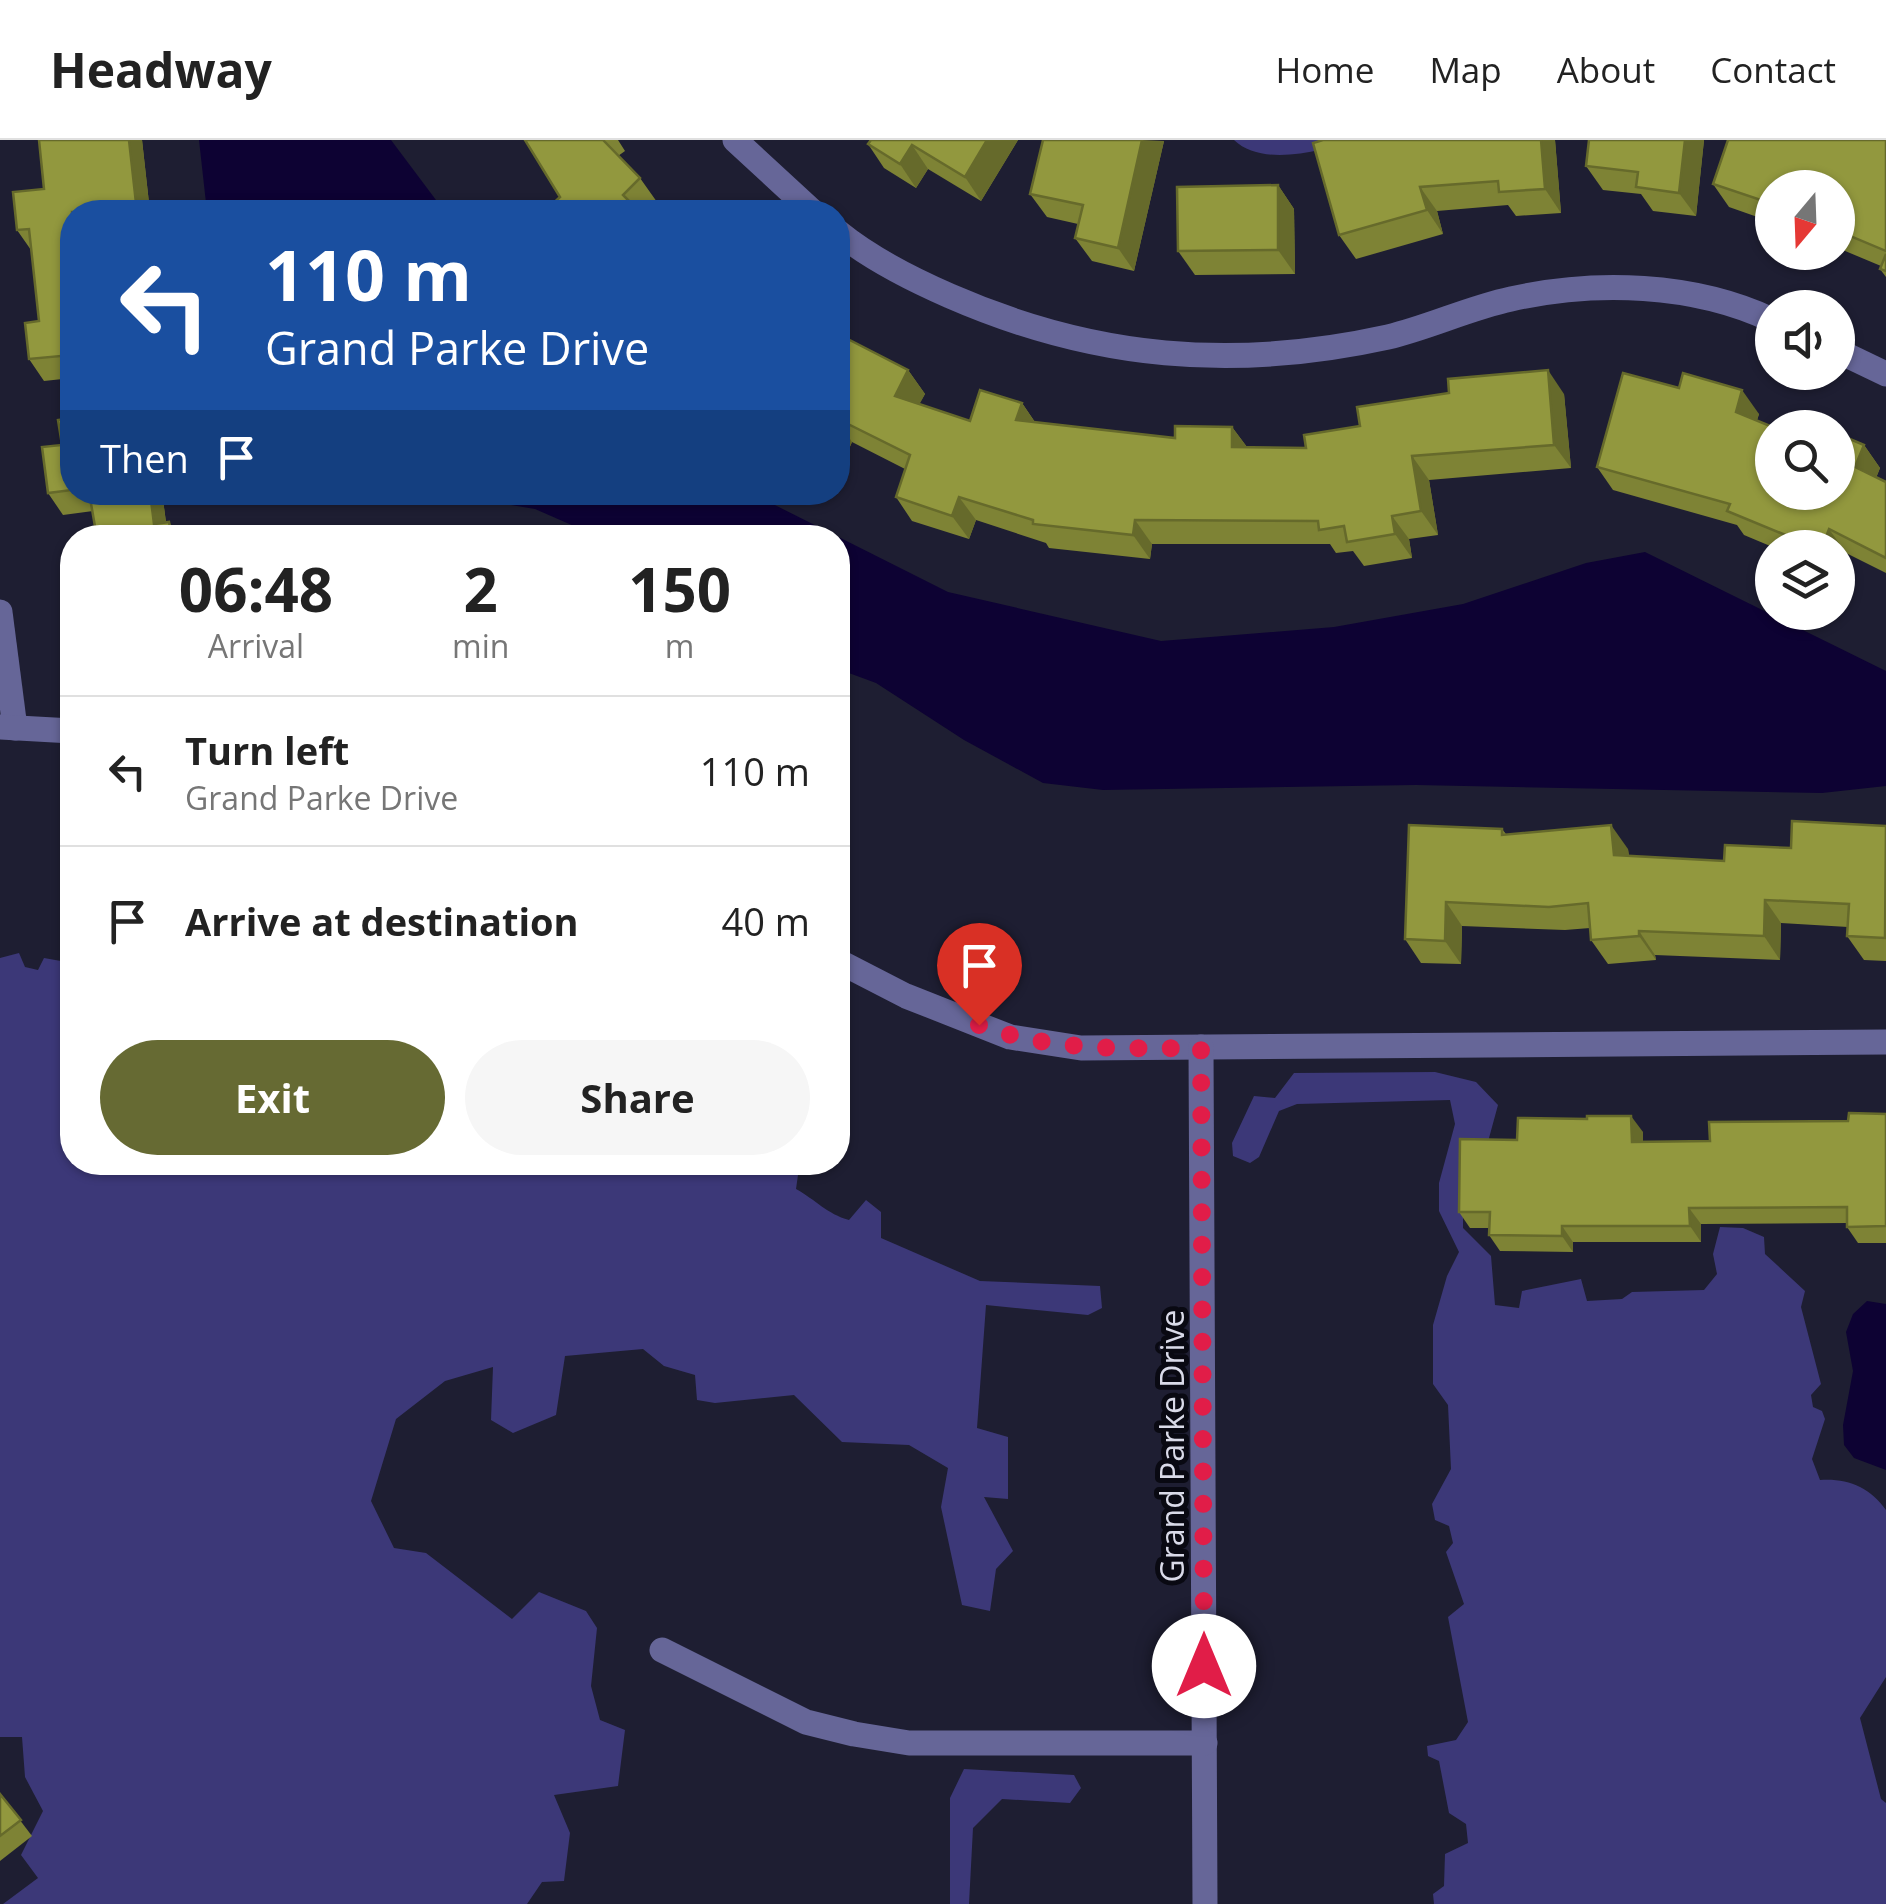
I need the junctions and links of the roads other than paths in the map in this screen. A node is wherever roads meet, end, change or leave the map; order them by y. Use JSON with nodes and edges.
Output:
{"nodes":[{"id":1,"x":735,"y":140,"type":"edge"},
{"id":2,"x":800,"y":200,"type":"edge"},
{"id":3,"x":850,"y":240,"type":"edge"},
{"id":4,"x":1755,"y":314,"type":"edge"},
{"id":5,"x":1855,"y":359,"type":"edge"},
{"id":6,"x":1886,"y":374,"type":"edge"},
{"id":7,"x":0,"y":612,"type":"edge"},
{"id":8,"x":8,"y":727,"type":"edge"},
{"id":9,"x":60,"y":730,"type":"edge"},
{"id":10,"x":850,"y":967,"type":"edge"},
{"id":11,"x":1886,"y":1042,"type":"edge"},
{"id":12,"x":1201,"y":1048,"type":"junction"},
{"id":13,"x":662,"y":1650,"type":"dead end"},
{"id":14,"x":1205,"y":1743,"type":"junction"},
{"id":15,"x":1205,"y":1904,"type":"edge"}],
"edges":[{"from":1,"to":2,"type":"street"},
{"from":3,"to":4,"type":"street"},
{"from":5,"to":6,"type":"street"},
{"from":7,"to":8,"type":"street"},
{"from":8,"to":9,"type":"street"},
{"from":10,"to":12,"type":"street"},
{"from":11,"to":12,"type":"street"},
{"from":12,"to":14,"type":"street","name":"Grand Parke Drive"},
{"from":13,"to":14,"type":"street"},
{"from":14,"to":15,"type":"street","name":"Grand Parke Drive"}]}
